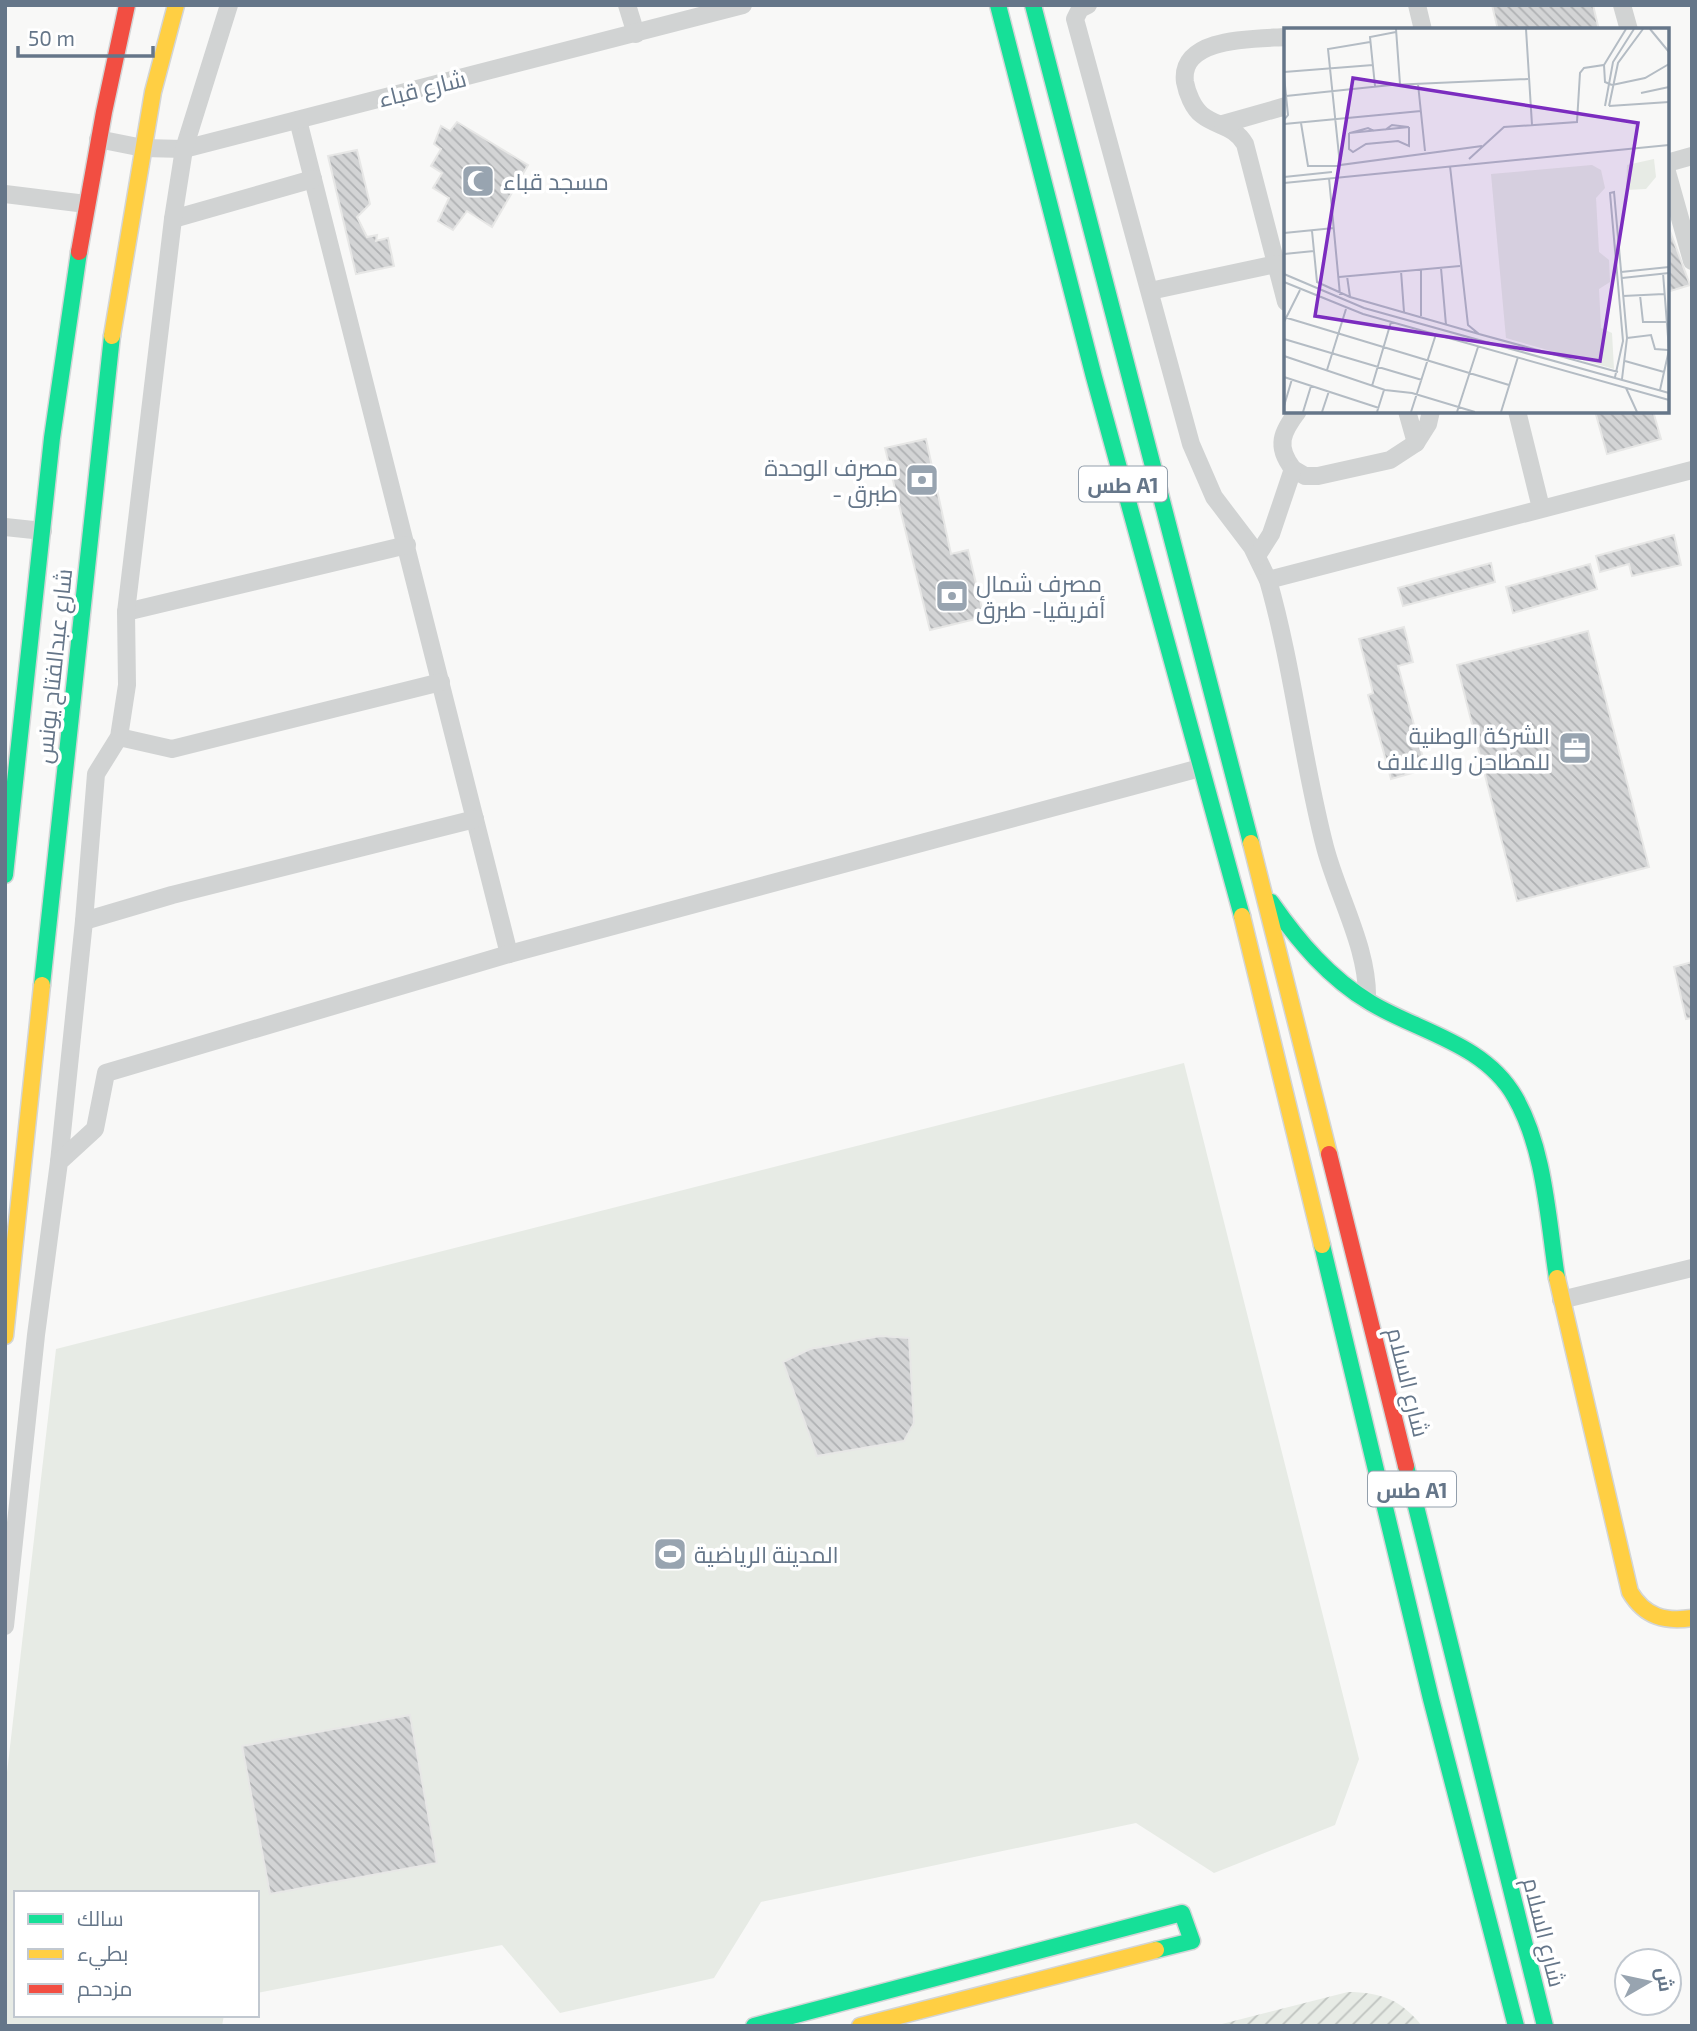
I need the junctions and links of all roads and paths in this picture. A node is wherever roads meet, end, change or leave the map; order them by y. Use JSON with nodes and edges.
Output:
{"nodes":[{"id":1,"x":127,"y":5,"type":"edge"},
{"id":2,"x":176,"y":5,"type":"edge"},
{"id":3,"x":229,"y":5,"type":"edge"},
{"id":4,"x":627,"y":5,"type":"edge"},
{"id":5,"x":743,"y":5,"type":"edge"},
{"id":6,"x":998,"y":5,"type":"edge"},
{"id":7,"x":1033,"y":5,"type":"edge"},
{"id":8,"x":1088,"y":5,"type":"edge"},
{"id":9,"x":1417,"y":5,"type":"edge"},
{"id":10,"x":1622,"y":5,"type":"edge"},
{"id":11,"x":1074,"y":12,"type":"edge"},
{"id":12,"x":1423,"y":28,"type":"edge"},
{"id":13,"x":1628,"y":28,"type":"edge"},
{"id":14,"x":636,"y":34,"type":"junction"},
{"id":15,"x":1284,"y":37,"type":"edge"},
{"id":16,"x":1284,"y":107,"type":"edge"},
{"id":17,"x":298,"y":120,"type":"junction"},
{"id":18,"x":1223,"y":124,"type":"junction"},
{"id":19,"x":98,"y":139,"type":"junction"},
{"id":20,"x":143,"y":148,"type":"junction"},
{"id":21,"x":184,"y":149,"type":"junction"},
{"id":22,"x":1692,"y":156,"type":"edge"},
{"id":23,"x":1669,"y":162,"type":"edge"},
{"id":24,"x":313,"y":179,"type":"junction"},
{"id":25,"x":1669,"y":179,"type":"edge"},
{"id":26,"x":5,"y":194,"type":"edge"},
{"id":27,"x":86,"y":204,"type":"junction"},
{"id":28,"x":173,"y":219,"type":"junction"},
{"id":29,"x":1692,"y":261,"type":"edge"},
{"id":30,"x":1276,"y":264,"type":"junction"},
{"id":31,"x":1150,"y":291,"type":"junction"},
{"id":32,"x":1284,"y":294,"type":"edge"},
{"id":33,"x":1297,"y":413,"type":"edge"},
{"id":34,"x":1408,"y":413,"type":"edge"},
{"id":35,"x":1431,"y":413,"type":"edge"},
{"id":36,"x":1517,"y":413,"type":"edge"},
{"id":37,"x":1416,"y":443,"type":"junction"},
{"id":38,"x":1293,"y":469,"type":"junction"},
{"id":39,"x":1692,"y":470,"type":"edge"},
{"id":40,"x":1541,"y":508,"type":"junction"},
{"id":41,"x":5,"y":527,"type":"edge"},
{"id":42,"x":43,"y":531,"type":"junction"},
{"id":43,"x":407,"y":545,"type":"junction"},
{"id":44,"x":1257,"y":556,"type":"junction"},
{"id":45,"x":1268,"y":580,"type":"junction"},
{"id":46,"x":125,"y":612,"type":"junction"},
{"id":47,"x":441,"y":682,"type":"junction"},
{"id":48,"x":119,"y":737,"type":"junction"},
{"id":49,"x":1200,"y":768,"type":"junction"},
{"id":50,"x":475,"y":818,"type":"junction"},
{"id":51,"x":6,"y":863,"type":"edge"},
{"id":52,"x":1264,"y":893,"type":"junction"},
{"id":53,"x":84,"y":921,"type":"junction"},
{"id":54,"x":509,"y":954,"type":"junction"},
{"id":55,"x":1367,"y":1001,"type":"junction"},
{"id":56,"x":60,"y":1161,"type":"junction"},
{"id":57,"x":1692,"y":1268,"type":"edge"},
{"id":58,"x":1561,"y":1300,"type":"junction"},
{"id":59,"x":5,"y":1336,"type":"edge"},
{"id":60,"x":1692,"y":1618,"type":"edge"},
{"id":61,"x":5,"y":1626,"type":"edge"},
{"id":62,"x":754,"y":2026,"type":"edge"},
{"id":63,"x":860,"y":2026,"type":"edge"},
{"id":64,"x":1516,"y":2026,"type":"edge"},
{"id":65,"x":1545,"y":2026,"type":"edge"}],
"edges":[{"from":1,"to":19,"type":"main road","name":"شارع عبدالفتاح يونس"},
{"from":2,"to":20,"type":"main road","name":"شارع عبدالفتاح يونس"},
{"from":3,"to":21,"type":"street"},
{"from":4,"to":14,"type":"street"},
{"from":5,"to":14,"type":"street","name":"شارع قباء"},
{"from":6,"to":49,"type":"main road","number":"طس A1"},
{"from":7,"to":52,"type":"main road","number":"طس A1"},
{"from":8,"to":11,"type":"street"},
{"from":9,"to":12,"type":"street"},
{"from":10,"to":13,"type":"street"},
{"from":11,"to":31,"type":"street"},
{"from":14,"to":17,"type":"street","name":"شارع قباء"},
{"from":15,"to":18,"type":"street"},
{"from":16,"to":18,"type":"street"},
{"from":17,"to":21,"type":"street","name":"شارع قباء"},
{"from":17,"to":24,"type":"street"},
{"from":18,"to":30,"type":"street"},
{"from":19,"to":20,"type":"street","name":"شارع قباء"},
{"from":19,"to":27,"type":"main road","name":"شارع عبدالفتاح يونس"},
{"from":20,"to":21,"type":"street","name":"شارع قباء"},
{"from":20,"to":59,"type":"main road","name":"شارع عبدالفتاح يونس"},
{"from":21,"to":28,"type":"street"},
{"from":22,"to":23,"type":"street"},
{"from":24,"to":28,"type":"street"},
{"from":24,"to":43,"type":"street"},
{"from":25,"to":29,"type":"street"},
{"from":26,"to":27,"type":"street"},
{"from":27,"to":42,"type":"main road","name":"شارع عبدالفتاح يونس"},
{"from":28,"to":46,"type":"street"},
{"from":30,"to":31,"type":"street"},
{"from":30,"to":32,"type":"street"},
{"from":31,"to":44,"type":"street"},
{"from":33,"to":38,"type":"street"},
{"from":34,"to":37,"type":"street"},
{"from":35,"to":37,"type":"street"},
{"from":36,"to":40,"type":"street"},
{"from":37,"to":38,"type":"street"},
{"from":38,"to":44,"type":"street"},
{"from":39,"to":40,"type":"street"},
{"from":40,"to":45,"type":"street"},
{"from":41,"to":42,"type":"street"},
{"from":42,"to":51,"type":"main road","name":"شارع عبدالفتاح يونس"},
{"from":43,"to":46,"type":"street"},
{"from":43,"to":47,"type":"street"},
{"from":44,"to":45,"type":"street"},
{"from":45,"to":55,"type":"street"},
{"from":46,"to":48,"type":"street"},
{"from":47,"to":48,"type":"street"},
{"from":47,"to":50,"type":"street"},
{"from":48,"to":53,"type":"street"},
{"from":49,"to":54,"type":"street"},
{"from":49,"to":64,"type":"main road","number":"طس A1"},
{"from":50,"to":53,"type":"street"},
{"from":50,"to":54,"type":"street"},
{"from":52,"to":55,"type":"main road"},
{"from":52,"to":65,"type":"main road","name":"شارع السلام","number":"طس A1"},
{"from":53,"to":56,"type":"street"},
{"from":54,"to":56,"type":"street"},
{"from":55,"to":58,"type":"main road"},
{"from":56,"to":61,"type":"street"},
{"from":57,"to":58,"type":"street"},
{"from":58,"to":60,"type":"main road"},
{"from":62,"to":63,"type":"main road"}]}
